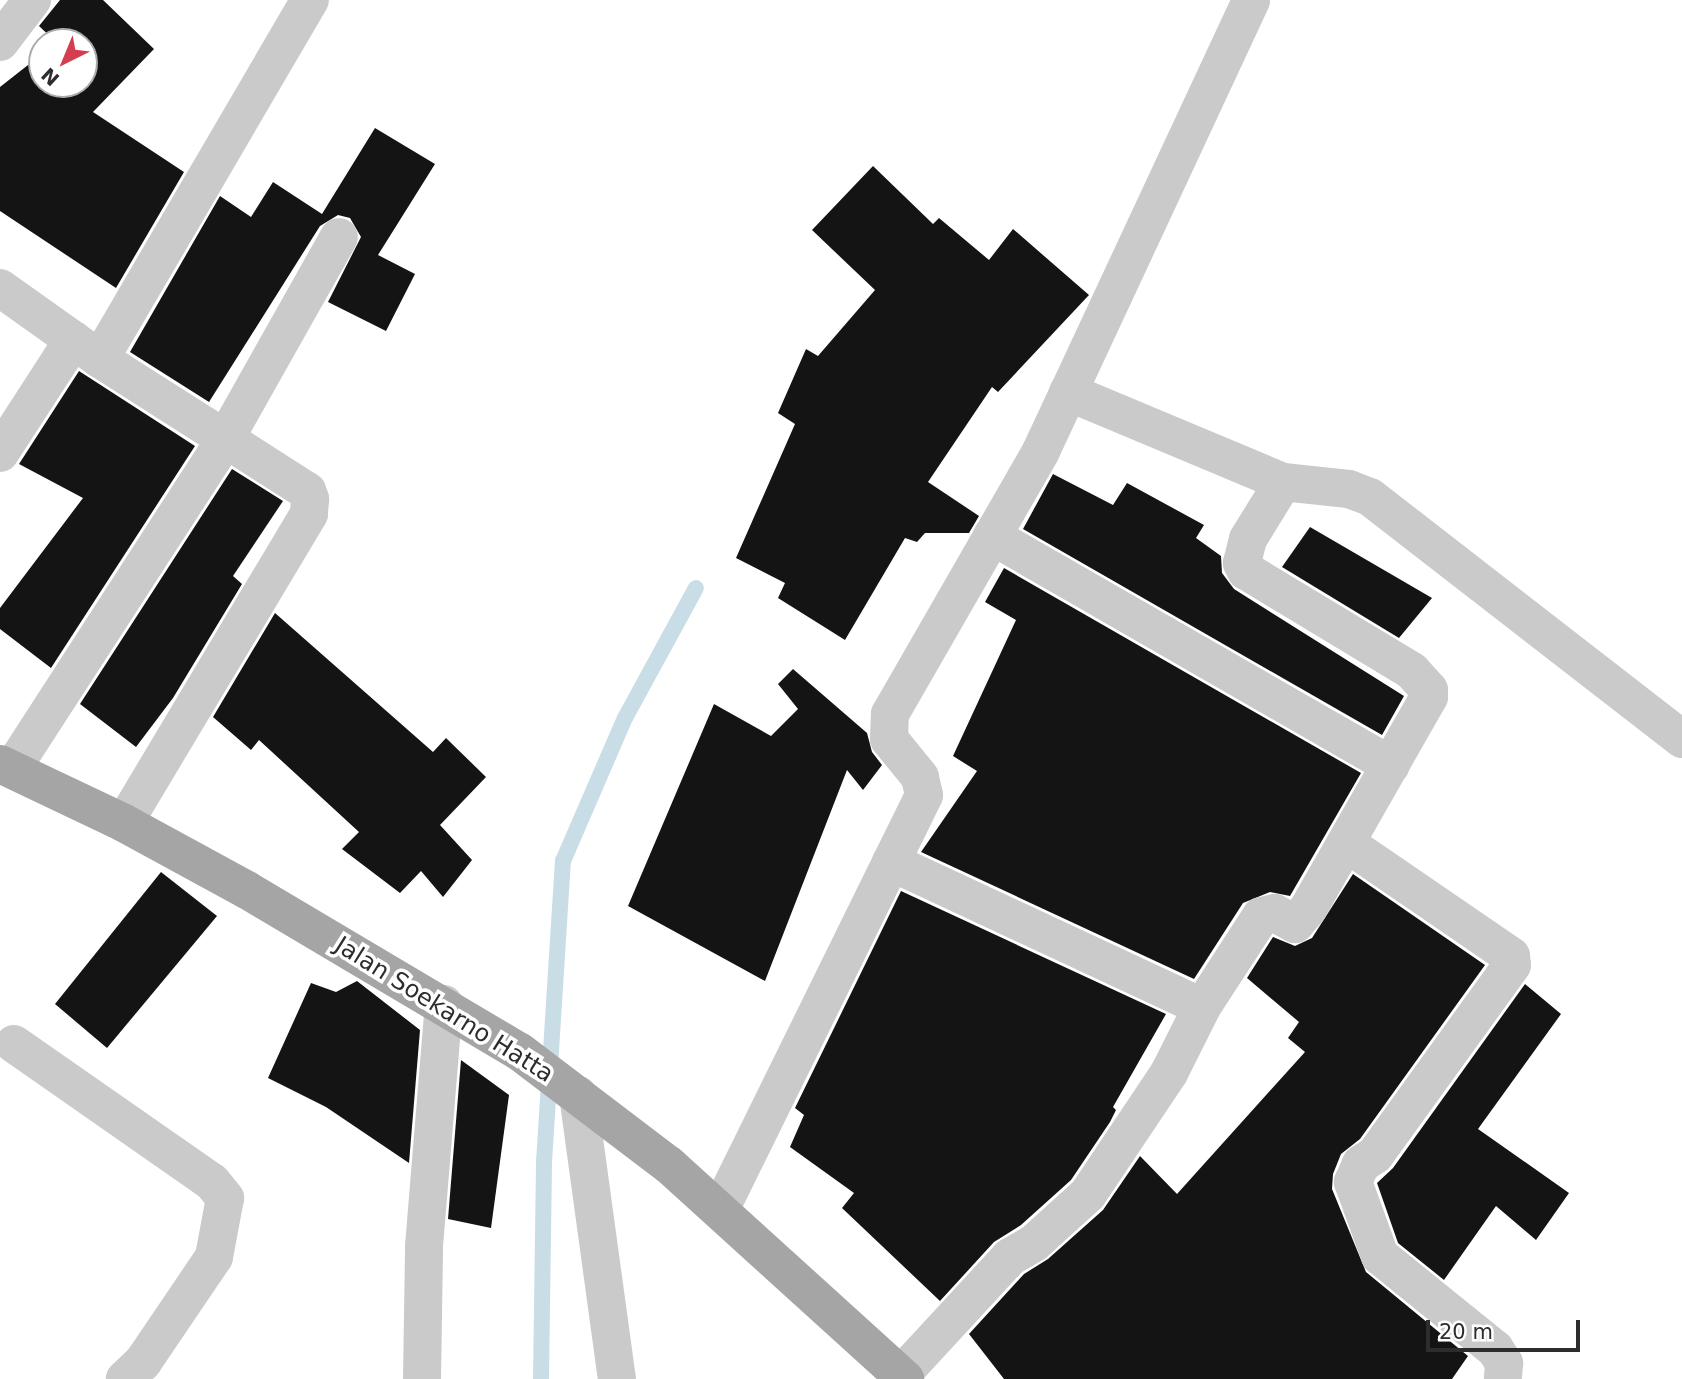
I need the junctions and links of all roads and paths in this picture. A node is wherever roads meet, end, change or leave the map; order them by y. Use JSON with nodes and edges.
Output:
{"nodes":[{"id":1,"x":32,"y":0,"type":"edge"},
{"id":2,"x":310,"y":0,"type":"edge"},
{"id":3,"x":1251,"y":0,"type":"edge"},
{"id":4,"x":0,"y":42,"type":"edge"},
{"id":5,"x":338,"y":237,"type":"dead end"},
{"id":6,"x":0,"y":288,"type":"edge"},
{"id":7,"x":86,"y":349,"type":"junction"},
{"id":8,"x":1068,"y":392,"type":"junction"},
{"id":9,"x":224,"y":440,"type":"junction"},
{"id":10,"x":0,"y":453,"type":"edge"},
{"id":11,"x":1283,"y":482,"type":"junction"},
{"id":12,"x":992,"y":536,"type":"junction"},
{"id":13,"x":1682,"y":739,"type":"edge"},
{"id":14,"x":1391,"y":765,"type":"junction"},
{"id":15,"x":6,"y":766,"type":"edge"},
{"id":16,"x":124,"y":823,"type":"junction"},
{"id":17,"x":1346,"y":842,"type":"junction"},
{"id":18,"x":891,"y":862,"type":"junction"},
{"id":19,"x":444,"y":1004,"type":"junction"},
{"id":20,"x":1202,"y":1007,"type":"junction"},
{"id":21,"x":14,"y":1044,"type":"dead end"},
{"id":22,"x":573,"y":1091,"type":"junction"},
{"id":23,"x":720,"y":1210,"type":"junction"},
{"id":24,"x":903,"y":1377,"type":"edge"},
{"id":25,"x":125,"y":1379,"type":"edge"},
{"id":26,"x":422,"y":1379,"type":"edge"},
{"id":27,"x":617,"y":1379,"type":"edge"},
{"id":28,"x":1503,"y":1379,"type":"edge"}],
"edges":[{"from":1,"to":4,"type":"street"},
{"from":2,"to":7,"type":"street"},
{"from":3,"to":8,"type":"street"},
{"from":5,"to":9,"type":"street"},
{"from":6,"to":7,"type":"street"},
{"from":7,"to":9,"type":"street"},
{"from":7,"to":10,"type":"street"},
{"from":8,"to":11,"type":"street"},
{"from":8,"to":12,"type":"street"},
{"from":9,"to":15,"type":"street"},
{"from":9,"to":16,"type":"street"},
{"from":11,"to":13,"type":"street"},
{"from":11,"to":14,"type":"street"},
{"from":12,"to":14,"type":"street"},
{"from":12,"to":18,"type":"street"},
{"from":14,"to":17,"type":"street"},
{"from":15,"to":16,"type":"main road","name":"Jalan Soekarno Hatta"},
{"from":16,"to":19,"type":"main road","name":"Jalan Soekarno Hatta"},
{"from":17,"to":20,"type":"street"},
{"from":17,"to":28,"type":"street"},
{"from":18,"to":20,"type":"street"},
{"from":18,"to":23,"type":"street"},
{"from":19,"to":22,"type":"main road","name":"Jalan Soekarno Hatta"},
{"from":19,"to":26,"type":"street"},
{"from":20,"to":24,"type":"street"},
{"from":21,"to":25,"type":"street"},
{"from":22,"to":23,"type":"main road","name":"Jalan Soekarno Hatta"},
{"from":22,"to":27,"type":"street"},
{"from":23,"to":24,"type":"main road","name":"Jalan Soekarno Hatta"}]}
